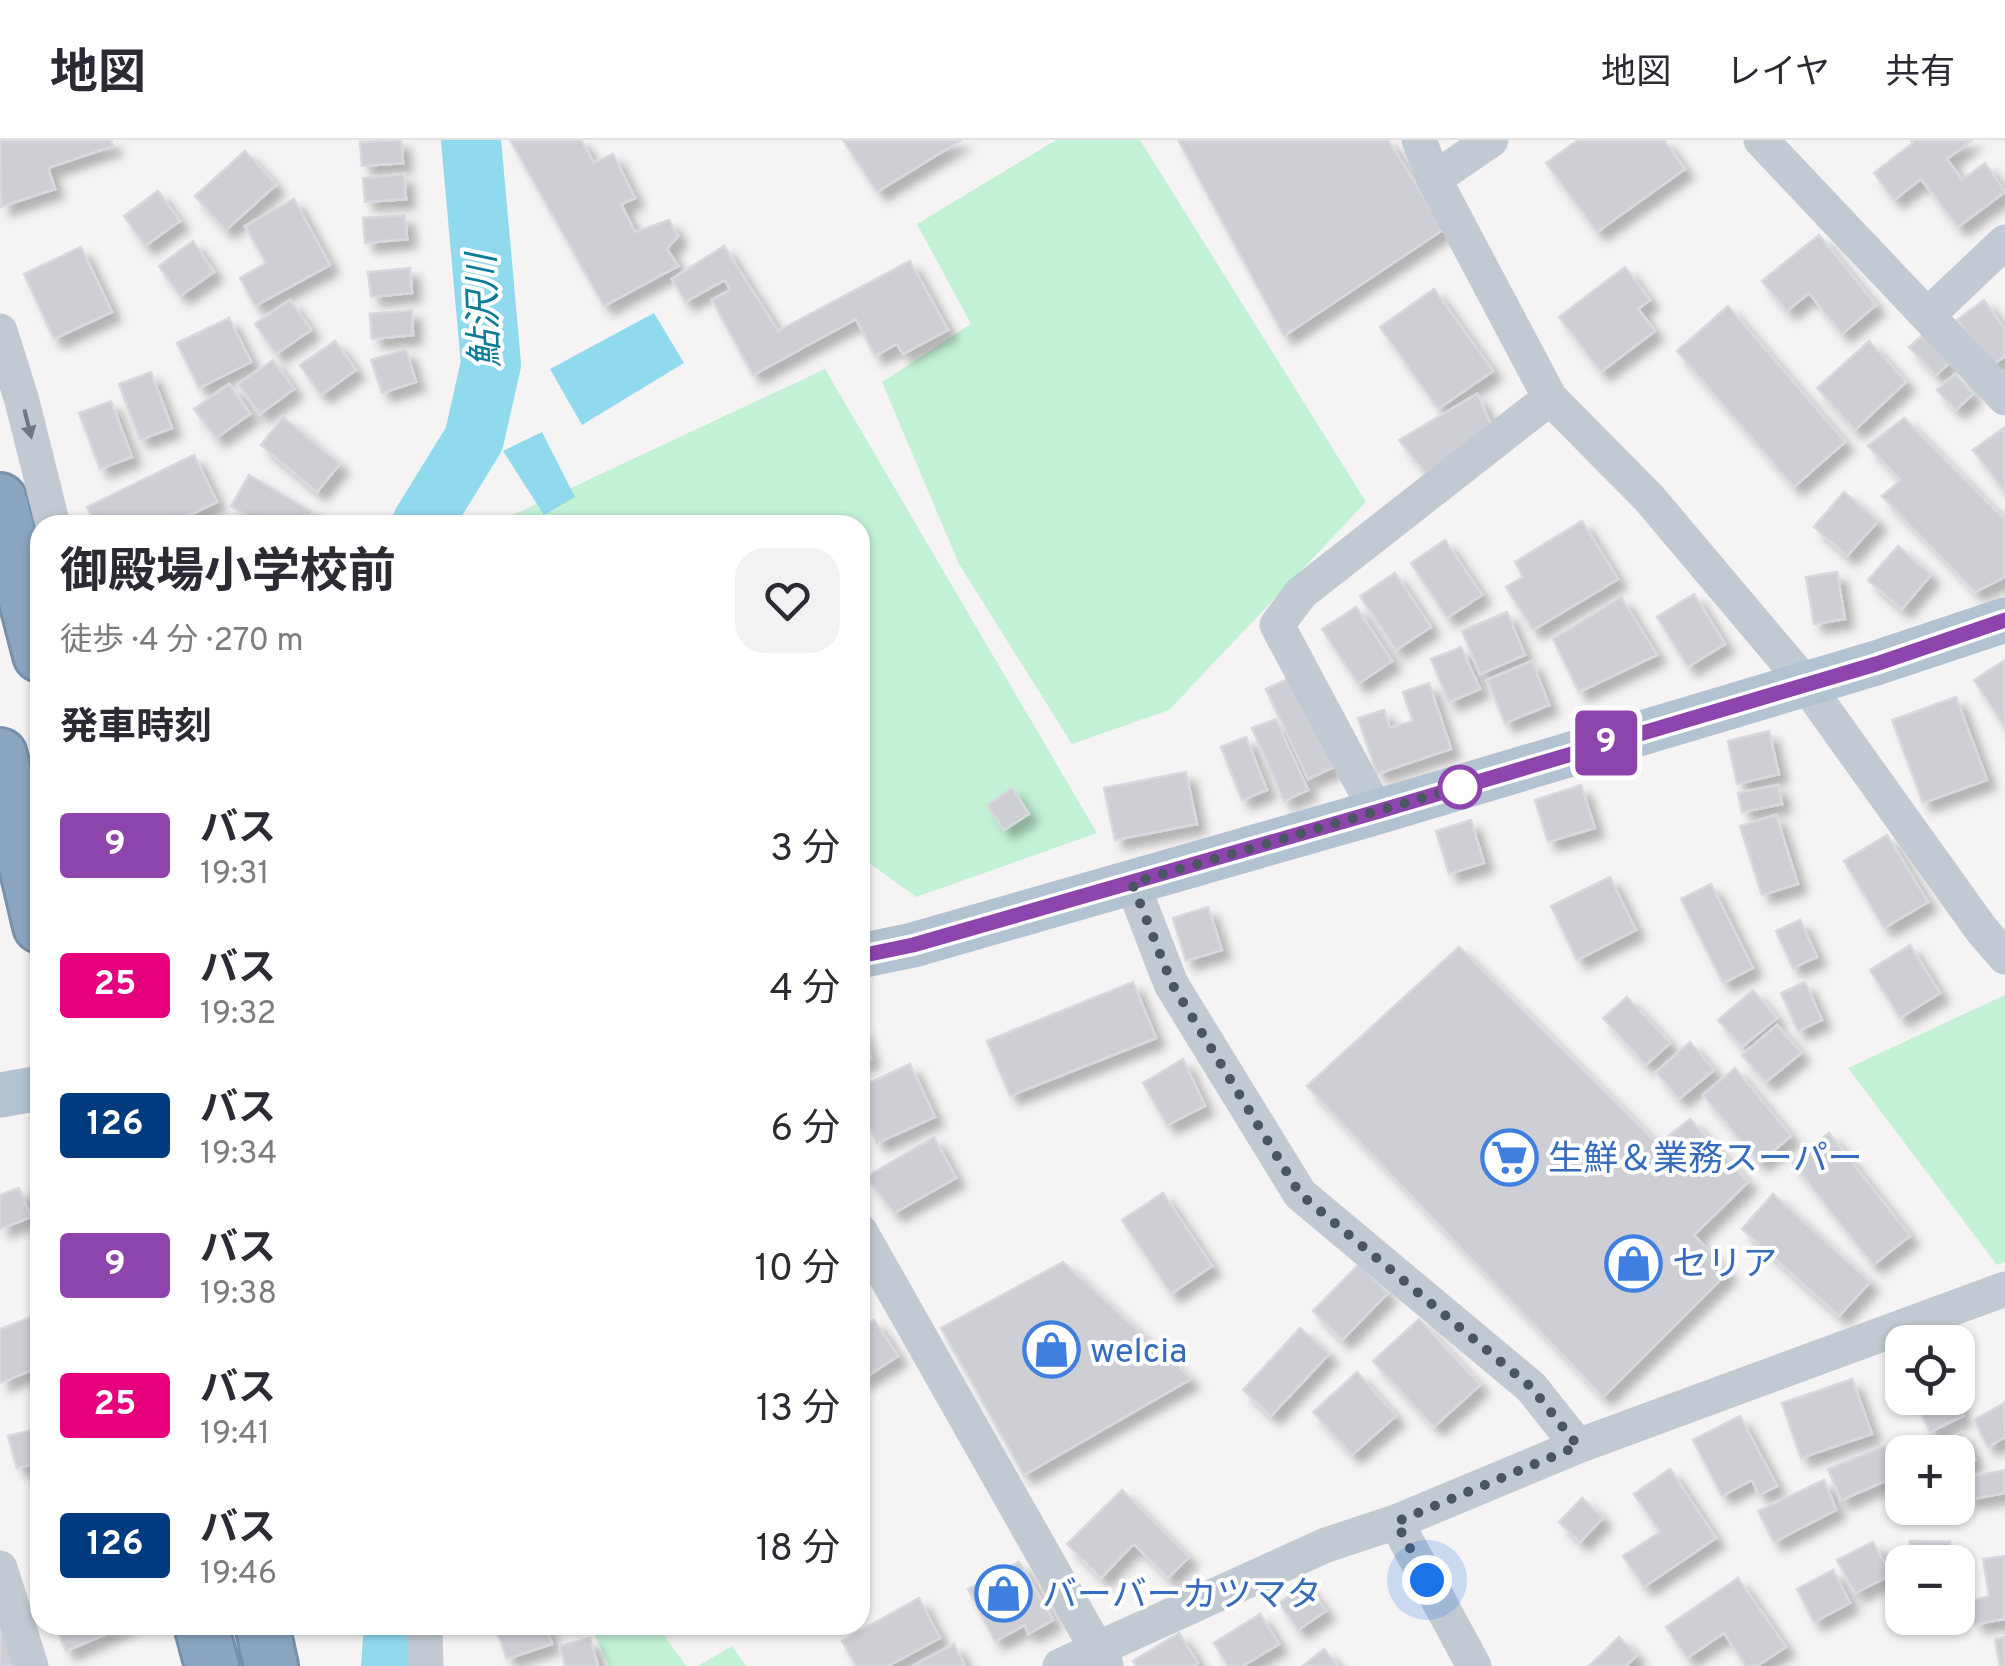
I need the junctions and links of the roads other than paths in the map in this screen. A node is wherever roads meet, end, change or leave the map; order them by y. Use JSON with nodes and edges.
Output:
{"nodes":[{"id":1,"x":1418,"y":140,"type":"edge"},
{"id":2,"x":1491,"y":140,"type":"edge"},
{"id":3,"x":1761,"y":140,"type":"edge"},
{"id":4,"x":1434,"y":179,"type":"junction"},
{"id":5,"x":2005,"y":242,"type":"edge"},
{"id":6,"x":1928,"y":315,"type":"junction"},
{"id":7,"x":0,"y":331,"type":"edge"},
{"id":8,"x":1550,"y":398,"type":"junction"},
{"id":9,"x":2005,"y":398,"type":"edge"},
{"id":10,"x":0,"y":500,"type":"edge"},
{"id":11,"x":50,"y":515,"type":"edge"},
{"id":12,"x":30,"y":616,"type":"edge"},
{"id":13,"x":2005,"y":620,"type":"edge"},
{"id":14,"x":1804,"y":682,"type":"junction"},
{"id":15,"x":0,"y":755,"type":"edge"},
{"id":16,"x":1376,"y":812,"type":"junction"},
{"id":17,"x":30,"y":883,"type":"edge"},
{"id":18,"x":1132,"y":883,"type":"junction"},
{"id":19,"x":870,"y":954,"type":"edge"},
{"id":20,"x":2005,"y":957,"type":"edge"},
{"id":21,"x":30,"y":1090,"type":"edge"},
{"id":22,"x":0,"y":1095,"type":"edge"},
{"id":23,"x":870,"y":1249,"type":"edge"},
{"id":24,"x":2005,"y":1288,"type":"edge"},
{"id":25,"x":1578,"y":1446,"type":"junction"},
{"id":26,"x":1396,"y":1522,"type":"junction"},
{"id":27,"x":0,"y":1568,"type":"edge"},
{"id":28,"x":204,"y":1635,"type":"edge"},
{"id":29,"x":264,"y":1635,"type":"edge"},
{"id":30,"x":426,"y":1635,"type":"edge"},
{"id":31,"x":1101,"y":1656,"type":"edge"},
{"id":32,"x":31,"y":1666,"type":"edge"},
{"id":33,"x":212,"y":1666,"type":"edge"},
{"id":34,"x":272,"y":1666,"type":"edge"},
{"id":35,"x":426,"y":1666,"type":"edge"},
{"id":36,"x":1060,"y":1666,"type":"edge"},
{"id":37,"x":1474,"y":1666,"type":"edge"}],
"edges":[{"from":1,"to":4,"type":"street"},
{"from":2,"to":4,"type":"street"},
{"from":3,"to":6,"type":"street"},
{"from":4,"to":8,"type":"street"},
{"from":5,"to":6,"type":"street"},
{"from":6,"to":9,"type":"street"},
{"from":7,"to":11,"type":"street","one_way":true},
{"from":8,"to":14,"type":"street"},
{"from":8,"to":16,"type":"street"},
{"from":10,"to":12,"type":"highway"},
{"from":13,"to":14,"type":"main road"},
{"from":14,"to":16,"type":"main road"},
{"from":14,"to":20,"type":"street"},
{"from":15,"to":17,"type":"highway"},
{"from":16,"to":18,"type":"main road"},
{"from":18,"to":19,"type":"main road"},
{"from":18,"to":25,"type":"street"},
{"from":21,"to":22,"type":"main road"},
{"from":23,"to":31,"type":"street"},
{"from":24,"to":25,"type":"street"},
{"from":25,"to":26,"type":"street"},
{"from":26,"to":31,"type":"street"},
{"from":26,"to":37,"type":"street"},
{"from":27,"to":32,"type":"street"},
{"from":28,"to":33,"type":"highway"},
{"from":29,"to":34,"type":"highway"},
{"from":30,"to":35,"type":"street"},
{"from":31,"to":36,"type":"street"}]}
